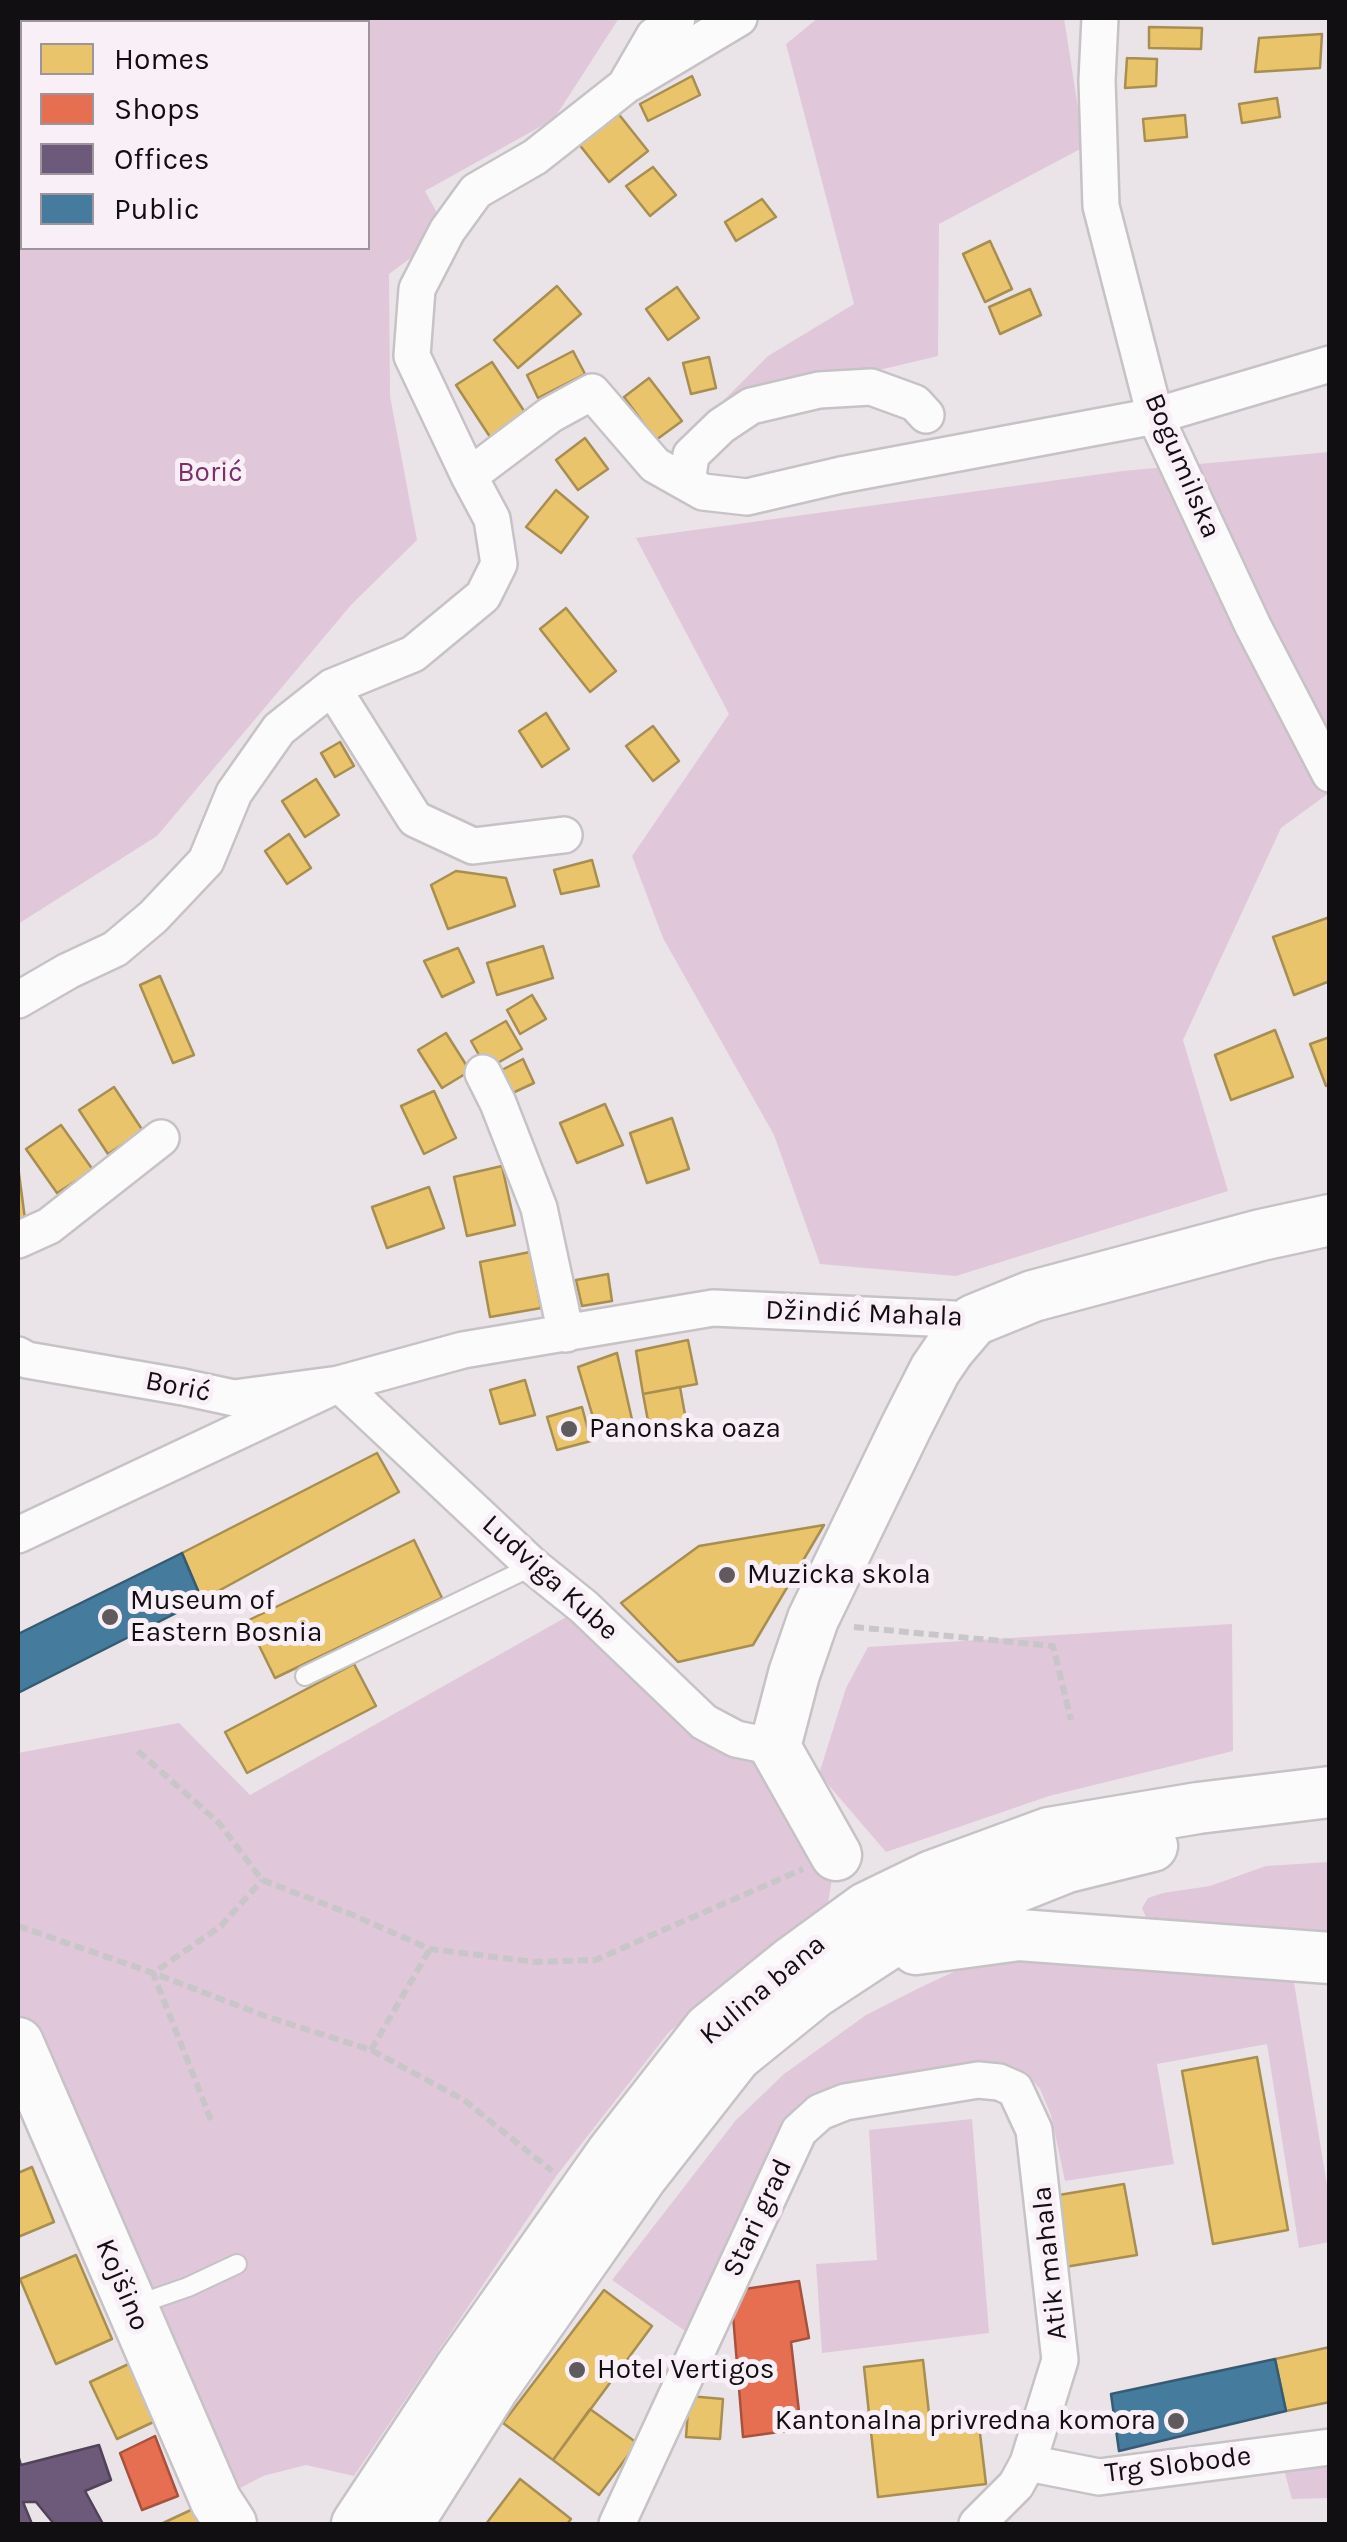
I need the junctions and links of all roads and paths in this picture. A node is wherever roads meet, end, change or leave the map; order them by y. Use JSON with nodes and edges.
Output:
{"nodes":[{"id":1,"x":677,"y":18,"type":"edge"},
{"id":2,"x":739,"y":18,"type":"edge"},
{"id":3,"x":1100,"y":18,"type":"edge"},
{"id":4,"x":624,"y":86,"type":"junction"},
{"id":5,"x":1330,"y":364,"type":"edge"},
{"id":6,"x":926,"y":416,"type":"dead end"},
{"id":7,"x":1155,"y":416,"type":"junction"},
{"id":8,"x":469,"y":476,"type":"junction"},
{"id":9,"x":687,"y":483,"type":"junction"},
{"id":10,"x":332,"y":686,"type":"junction"},
{"id":11,"x":1330,"y":774,"type":"edge"},
{"id":12,"x":564,"y":835,"type":"dead end"},
{"id":13,"x":18,"y":1000,"type":"edge"},
{"id":14,"x":483,"y":1073,"type":"dead end"},
{"id":15,"x":161,"y":1138,"type":"dead end"},
{"id":16,"x":1330,"y":1220,"type":"edge"},
{"id":17,"x":18,"y":1240,"type":"edge"},
{"id":18,"x":974,"y":1320,"type":"junction"},
{"id":19,"x":566,"y":1334,"type":"junction"},
{"id":20,"x":18,"y":1355,"type":"edge"},
{"id":21,"x":339,"y":1384,"type":"junction"},
{"id":22,"x":18,"y":1536,"type":"edge"},
{"id":23,"x":533,"y":1566,"type":"junction"},
{"id":24,"x":813,"y":1619,"type":"junction"},
{"id":25,"x":305,"y":1676,"type":"dead end"},
{"id":26,"x":1071,"y":1720,"type":"dead end"},
{"id":27,"x":775,"y":1747,"type":"junction"},
{"id":28,"x":138,"y":1751,"type":"dead end"},
{"id":29,"x":1330,"y":1792,"type":"edge"},
{"id":30,"x":1330,"y":1826,"type":"edge"},
{"id":31,"x":1174,"y":1840,"type":"junction"},
{"id":32,"x":836,"y":1855,"type":"junction"},
{"id":33,"x":932,"y":1876,"type":"junction"},
{"id":34,"x":262,"y":1880,"type":"junction"},
{"id":35,"x":18,"y":1926,"type":"edge"},
{"id":36,"x":1140,"y":1944,"type":"junction"},
{"id":37,"x":430,"y":1949,"type":"junction"},
{"id":38,"x":807,"y":1951,"type":"junction"},
{"id":39,"x":866,"y":1958,"type":"junction"},
{"id":40,"x":1330,"y":1958,"type":"edge"},
{"id":41,"x":153,"y":1972,"type":"junction"},
{"id":42,"x":18,"y":2042,"type":"edge"},
{"id":43,"x":370,"y":2050,"type":"junction"},
{"id":44,"x":1022,"y":2099,"type":"joint"},
{"id":45,"x":211,"y":2120,"type":"dead end"},
{"id":46,"x":557,"y":2175,"type":"dead end"},
{"id":47,"x":237,"y":2264,"type":"dead end"},
{"id":48,"x":131,"y":2307,"type":"junction"},
{"id":49,"x":1330,"y":2447,"type":"edge"},
{"id":50,"x":1028,"y":2463,"type":"junction"},
{"id":51,"x":232,"y":2524,"type":"edge"},
{"id":52,"x":357,"y":2524,"type":"edge"},
{"id":53,"x":407,"y":2524,"type":"edge"},
{"id":54,"x":617,"y":2524,"type":"edge"},
{"id":55,"x":977,"y":2524,"type":"edge"}],
"edges":[{"from":1,"to":4,"type":"street"},
{"from":2,"to":4,"type":"street"},
{"from":3,"to":7,"type":"street","name":"Bogumilska"},
{"from":4,"to":8,"type":"street"},
{"from":5,"to":7,"type":"street"},
{"from":6,"to":9,"type":"street"},
{"from":7,"to":9,"type":"street"},
{"from":7,"to":11,"type":"street","name":"Bogumilska"},
{"from":8,"to":9,"type":"street"},
{"from":8,"to":10,"type":"street"},
{"from":10,"to":12,"type":"street"},
{"from":10,"to":13,"type":"street"},
{"from":14,"to":19,"type":"street"},
{"from":15,"to":17,"type":"street"},
{"from":16,"to":18,"type":"main road","name":"Džindić Mahala"},
{"from":18,"to":19,"type":"street","name":"Džindić Mahala"},
{"from":18,"to":24,"type":"main road"},
{"from":19,"to":21,"type":"street","name":"Džindić Mahala"},
{"from":20,"to":21,"type":"street","name":"Borić"},
{"from":21,"to":22,"type":"street","name":"Džindić Mahala"},
{"from":21,"to":23,"type":"street","name":"Ludviga Kube"},
{"from":23,"to":25,"type":"lane"},
{"from":23,"to":27,"type":"street","name":"Ludviga Kube"},
{"from":24,"to":26,"type":"path"},
{"from":24,"to":27,"type":"main road"},
{"from":27,"to":32,"type":"main road"},
{"from":28,"to":34,"type":"path"},
{"from":29,"to":33,"type":"main road","name":"Kulina bana"},
{"from":30,"to":31,"type":"main road","name":"Kulina bana"},
{"from":31,"to":36,"type":"main road"},
{"from":31,"to":39,"type":"main road","name":"Kulina bana"},
{"from":32,"to":33,"type":"main road"},
{"from":32,"to":37,"type":"path"},
{"from":32,"to":38,"type":"main road"},
{"from":33,"to":38,"type":"main road","name":"Kulina bana"},
{"from":34,"to":37,"type":"path"},
{"from":34,"to":41,"type":"path"},
{"from":35,"to":41,"type":"path"},
{"from":36,"to":39,"type":"main road"},
{"from":36,"to":40,"type":"main road"},
{"from":37,"to":43,"type":"path"},
{"from":38,"to":52,"type":"main road","name":"Kulina bana"},
{"from":39,"to":53,"type":"main road","name":"Kulina bana"},
{"from":41,"to":43,"type":"path"},
{"from":41,"to":45,"type":"path"},
{"from":42,"to":48,"type":"main road","name":"Kojšino"},
{"from":43,"to":46,"type":"path"},
{"from":44,"to":50,"type":"street","name":"Atik mahala"},
{"from":44,"to":54,"type":"street","name":"Stari grad"},
{"from":47,"to":48,"type":"lane"},
{"from":48,"to":51,"type":"main road","name":"Kojšino"},
{"from":49,"to":50,"type":"street","name":"Trg Slobode"},
{"from":50,"to":55,"type":"street","name":"Atik mahala"}]}
